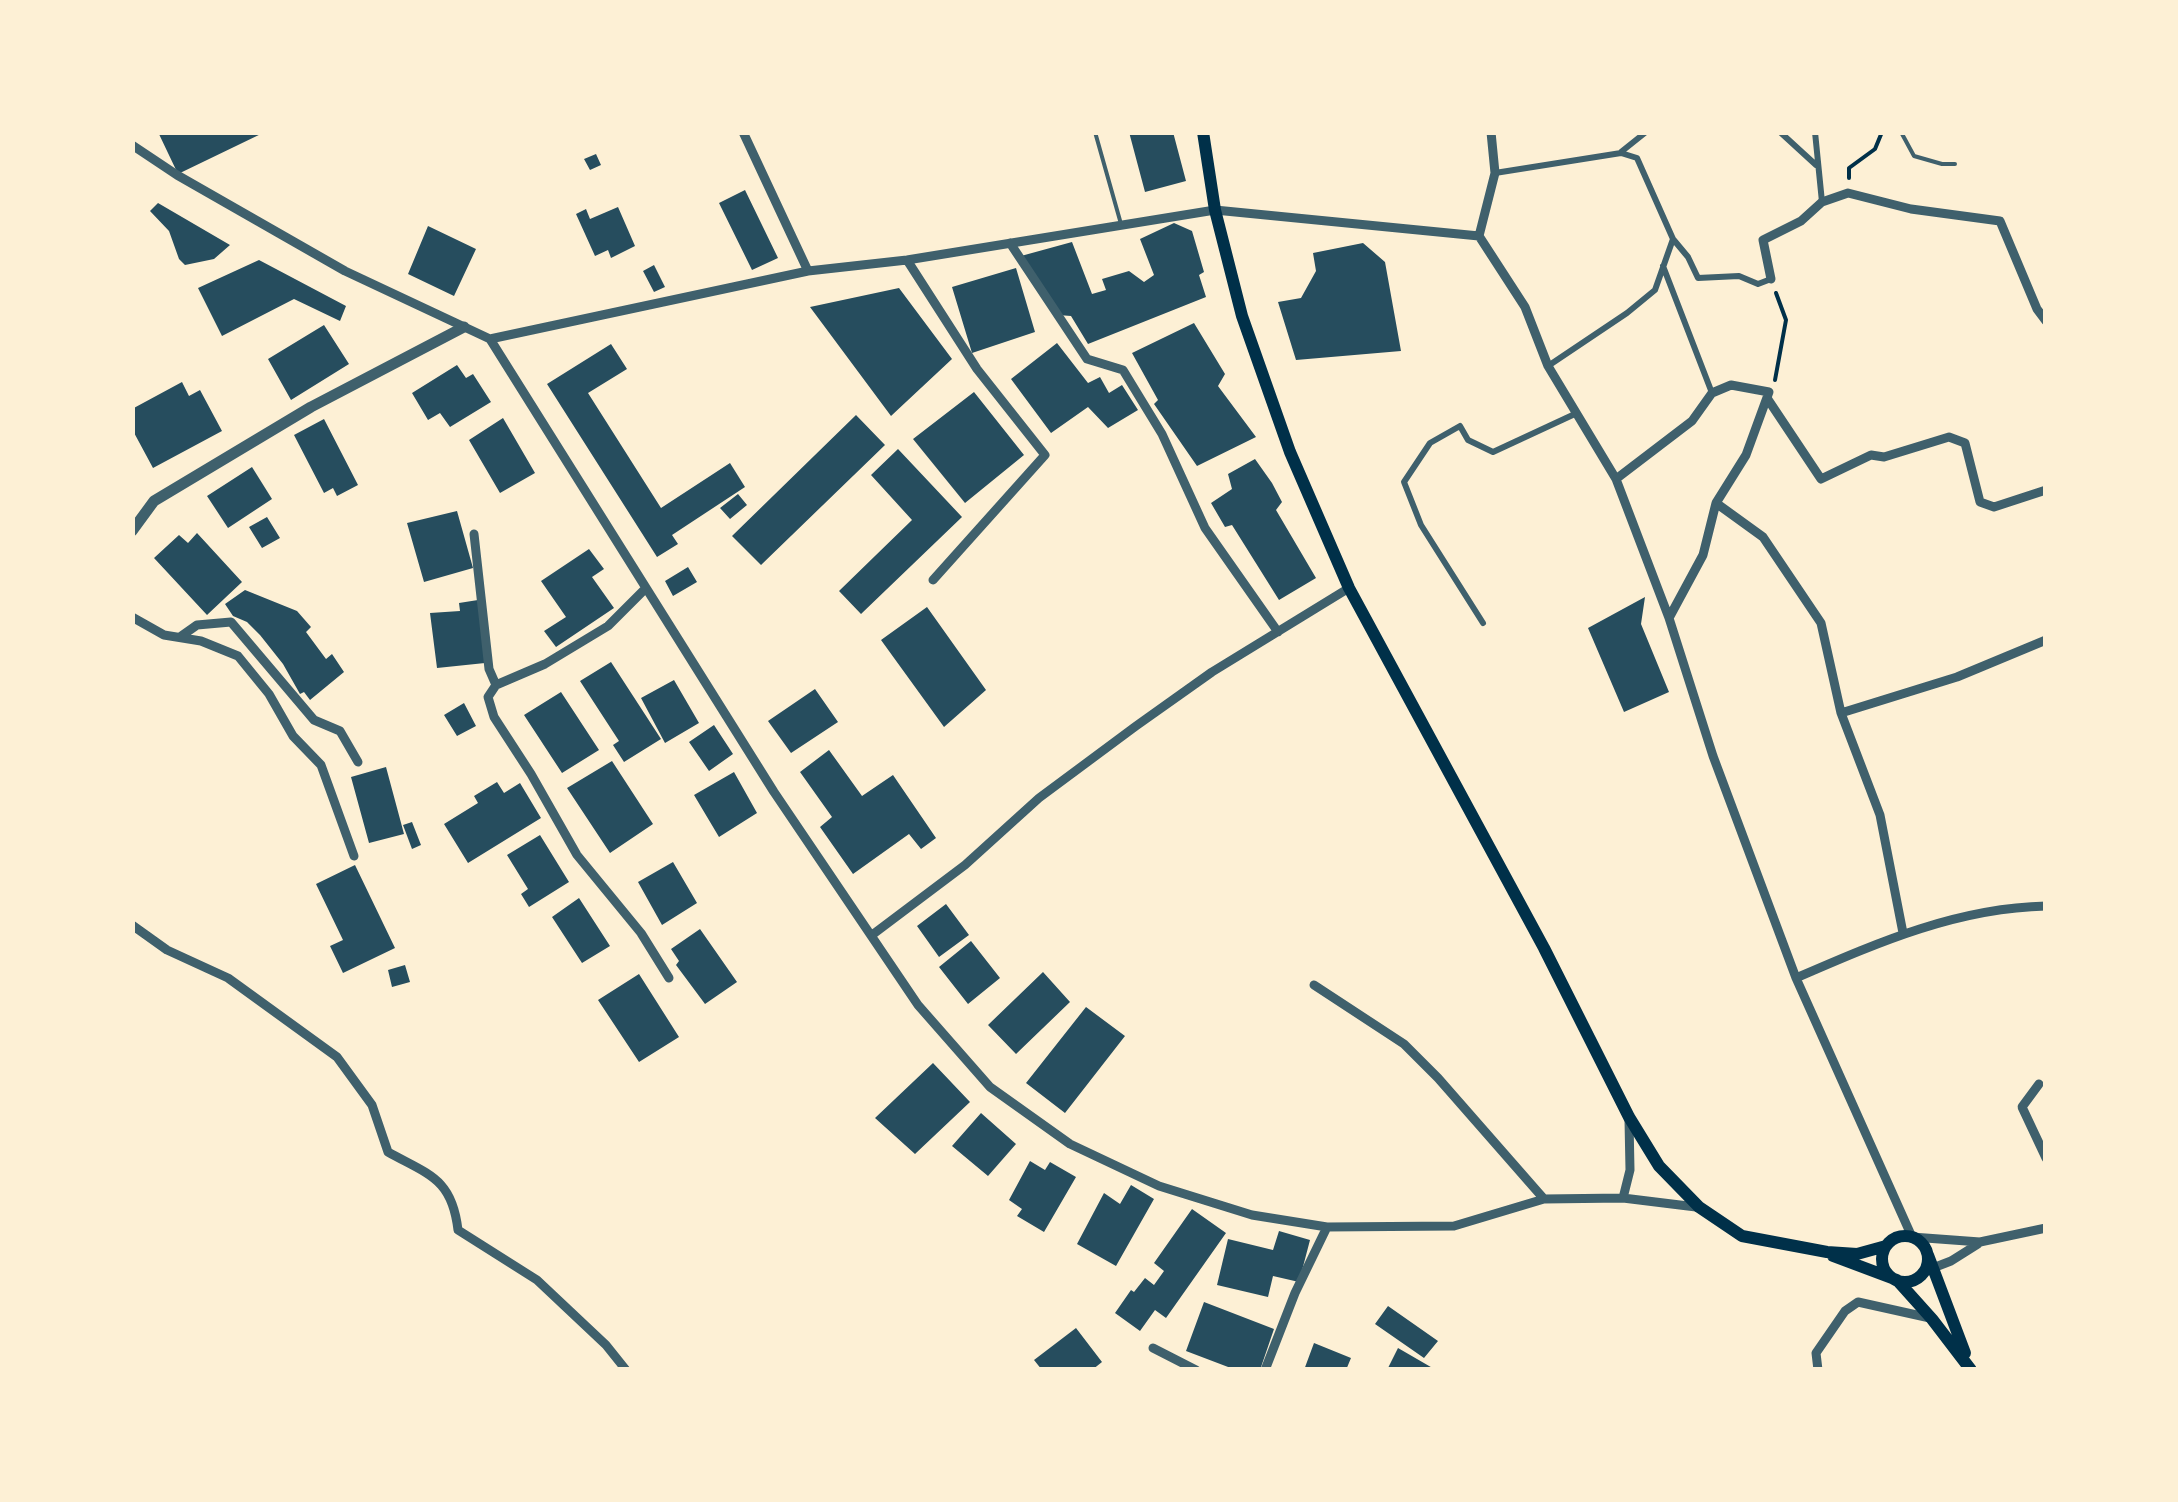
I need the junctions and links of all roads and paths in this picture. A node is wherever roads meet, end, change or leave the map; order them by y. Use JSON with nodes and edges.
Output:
{"nodes":[{"id":1,"x":744,"y":132,"type":"edge"},
{"id":2,"x":1095,"y":132,"type":"edge"},
{"id":3,"x":1202,"y":132,"type":"edge"},
{"id":4,"x":1492,"y":132,"type":"edge"},
{"id":5,"x":1646,"y":132,"type":"edge"},
{"id":6,"x":1780,"y":132,"type":"edge"},
{"id":7,"x":1815,"y":132,"type":"edge"},
{"id":8,"x":1882,"y":132,"type":"edge"},
{"id":9,"x":1901,"y":132,"type":"edge"},
{"id":10,"x":1637,"y":135,"type":"edge"},
{"id":11,"x":132,"y":145,"type":"edge"},
{"id":12,"x":1620,"y":153,"type":"junction"},
{"id":13,"x":1954,"y":164,"type":"dead end"},
{"id":14,"x":1817,"y":166,"type":"junction"},
{"id":15,"x":1495,"y":173,"type":"junction"},
{"id":16,"x":1848,"y":193,"type":"junction"},
{"id":17,"x":1822,"y":202,"type":"junction"},
{"id":18,"x":1215,"y":210,"type":"junction"},
{"id":19,"x":1121,"y":225,"type":"junction"},
{"id":20,"x":1479,"y":236,"type":"junction"},
{"id":21,"x":1672,"y":240,"type":"junction"},
{"id":22,"x":1010,"y":243,"type":"junction"},
{"id":23,"x":907,"y":260,"type":"junction"},
{"id":24,"x":1662,"y":264,"type":"junction"},
{"id":25,"x":808,"y":272,"type":"junction"},
{"id":26,"x":1770,"y":279,"type":"junction"},
{"id":27,"x":2046,"y":321,"type":"edge"},
{"id":28,"x":464,"y":326,"type":"junction"},
{"id":29,"x":490,"y":339,"type":"junction"},
{"id":30,"x":1548,"y":366,"type":"junction"},
{"id":31,"x":1712,"y":394,"type":"junction"},
{"id":32,"x":1768,"y":395,"type":"junction"},
{"id":33,"x":1577,"y":413,"type":"junction"},
{"id":34,"x":1616,"y":479,"type":"junction"},
{"id":35,"x":2046,"y":490,"type":"edge"},
{"id":36,"x":1716,"y":503,"type":"junction"},
{"id":37,"x":137,"y":515,"type":"edge"},
{"id":38,"x":132,"y":532,"type":"edge"},
{"id":39,"x":474,"y":534,"type":"dead end"},
{"id":40,"x":934,"y":580,"type":"dead end"},
{"id":41,"x":1349,"y":588,"type":"junction"},
{"id":42,"x":644,"y":590,"type":"junction"},
{"id":43,"x":132,"y":617,"type":"edge"},
{"id":44,"x":1670,"y":618,"type":"junction"},
{"id":45,"x":1484,"y":623,"type":"dead end"},
{"id":46,"x":1278,"y":632,"type":"junction"},
{"id":47,"x":180,"y":637,"type":"junction"},
{"id":48,"x":2046,"y":640,"type":"edge"},
{"id":49,"x":496,"y":685,"type":"junction"},
{"id":50,"x":1840,"y":713,"type":"junction"},
{"id":51,"x":358,"y":762,"type":"dead end"},
{"id":52,"x":354,"y":856,"type":"dead end"},
{"id":53,"x":2046,"y":906,"type":"edge"},
{"id":54,"x":132,"y":925,"type":"edge"},
{"id":55,"x":1903,"y":933,"type":"junction"},
{"id":56,"x":872,"y":935,"type":"junction"},
{"id":57,"x":669,"y":978,"type":"dead end"},
{"id":58,"x":1796,"y":978,"type":"junction"},
{"id":59,"x":1314,"y":985,"type":"dead end"},
{"id":60,"x":2040,"y":1084,"type":"dead end"},
{"id":61,"x":1628,"y":1117,"type":"junction"},
{"id":62,"x":2046,"y":1158,"type":"edge"},
{"id":63,"x":1623,"y":1198,"type":"junction"},
{"id":64,"x":1544,"y":1199,"type":"junction"},
{"id":65,"x":1699,"y":1207,"type":"junction"},
{"id":66,"x":1327,"y":1227,"type":"junction"},
{"id":67,"x":2045,"y":1229,"type":"edge"},
{"id":68,"x":1912,"y":1237,"type":"junction"},
{"id":69,"x":1980,"y":1242,"type":"junction"},
{"id":70,"x":1886,"y":1246,"type":"junction"},
{"id":71,"x":1827,"y":1252,"type":"junction"},
{"id":72,"x":1929,"y":1270,"type":"junction"},
{"id":73,"x":1896,"y":1280,"type":"junction"},
{"id":74,"x":1932,"y":1319,"type":"junction"},
{"id":75,"x":1153,"y":1348,"type":"dead end"},
{"id":76,"x":626,"y":1370,"type":"edge"},
{"id":77,"x":1196,"y":1370,"type":"edge"},
{"id":78,"x":1265,"y":1370,"type":"edge"},
{"id":79,"x":1818,"y":1370,"type":"edge"},
{"id":80,"x":1971,"y":1370,"type":"edge"}],
"edges":[{"from":1,"to":25,"type":"street"},
{"from":2,"to":19,"type":"lane"},
{"from":3,"to":18,"type":"main road"},
{"from":4,"to":15,"type":"street"},
{"from":5,"to":10,"type":"street"},
{"from":6,"to":14,"type":"street"},
{"from":7,"to":14,"type":"street"},
{"from":8,"to":16,"type":"path"},
{"from":9,"to":13,"type":"lane"},
{"from":10,"to":12,"type":"street"},
{"from":11,"to":28,"type":"street"},
{"from":12,"to":15,"type":"street"},
{"from":12,"to":21,"type":"street"},
{"from":14,"to":17,"type":"street"},
{"from":15,"to":20,"type":"street"},
{"from":16,"to":17,"type":"street"},
{"from":16,"to":27,"type":"street"},
{"from":17,"to":26,"type":"street"},
{"from":18,"to":19,"type":"street"},
{"from":18,"to":20,"type":"street"},
{"from":18,"to":41,"type":"main road"},
{"from":19,"to":22,"type":"street"},
{"from":20,"to":30,"type":"street"},
{"from":21,"to":24,"type":"street"},
{"from":21,"to":26,"type":"street"},
{"from":22,"to":23,"type":"street"},
{"from":22,"to":46,"type":"street"},
{"from":23,"to":25,"type":"street"},
{"from":23,"to":40,"type":"street"},
{"from":24,"to":30,"type":"street"},
{"from":24,"to":31,"type":"street"},
{"from":25,"to":29,"type":"street"},
{"from":26,"to":32,"type":"path"},
{"from":28,"to":29,"type":"street"},
{"from":28,"to":37,"type":"street"},
{"from":29,"to":42,"type":"street"},
{"from":30,"to":33,"type":"street"},
{"from":31,"to":32,"type":"street"},
{"from":31,"to":34,"type":"street"},
{"from":32,"to":35,"type":"street"},
{"from":32,"to":36,"type":"street"},
{"from":33,"to":34,"type":"street"},
{"from":33,"to":45,"type":"street"},
{"from":34,"to":44,"type":"street"},
{"from":36,"to":44,"type":"street"},
{"from":36,"to":50,"type":"street"},
{"from":37,"to":38,"type":"street"},
{"from":39,"to":49,"type":"street"},
{"from":41,"to":46,"type":"street"},
{"from":41,"to":61,"type":"main road"},
{"from":42,"to":49,"type":"street"},
{"from":42,"to":56,"type":"street"},
{"from":43,"to":47,"type":"street"},
{"from":44,"to":58,"type":"street"},
{"from":46,"to":56,"type":"street"},
{"from":47,"to":51,"type":"street"},
{"from":47,"to":52,"type":"street"},
{"from":48,"to":50,"type":"street"},
{"from":49,"to":57,"type":"street"},
{"from":50,"to":55,"type":"street"},
{"from":53,"to":55,"type":"street"},
{"from":54,"to":76,"type":"street"},
{"from":55,"to":58,"type":"street"},
{"from":56,"to":66,"type":"street"},
{"from":58,"to":68,"type":"street"},
{"from":59,"to":64,"type":"street"},
{"from":60,"to":62,"type":"street"},
{"from":61,"to":63,"type":"street"},
{"from":61,"to":65,"type":"main road"},
{"from":63,"to":64,"type":"street"},
{"from":63,"to":65,"type":"street"},
{"from":64,"to":66,"type":"street"},
{"from":65,"to":71,"type":"main road"},
{"from":66,"to":78,"type":"street"},
{"from":67,"to":69,"type":"street"},
{"from":68,"to":69,"type":"street"},
{"from":68,"to":70,"type":"main road"},
{"from":68,"to":72,"type":"main road"},
{"from":69,"to":72,"type":"street"},
{"from":70,"to":71,"type":"main road"},
{"from":70,"to":73,"type":"main road"},
{"from":71,"to":73,"type":"main road"},
{"from":72,"to":73,"type":"main road"},
{"from":72,"to":80,"type":"main road"},
{"from":73,"to":74,"type":"main road"},
{"from":74,"to":79,"type":"street"},
{"from":74,"to":80,"type":"main road"},
{"from":75,"to":77,"type":"street"}]}
